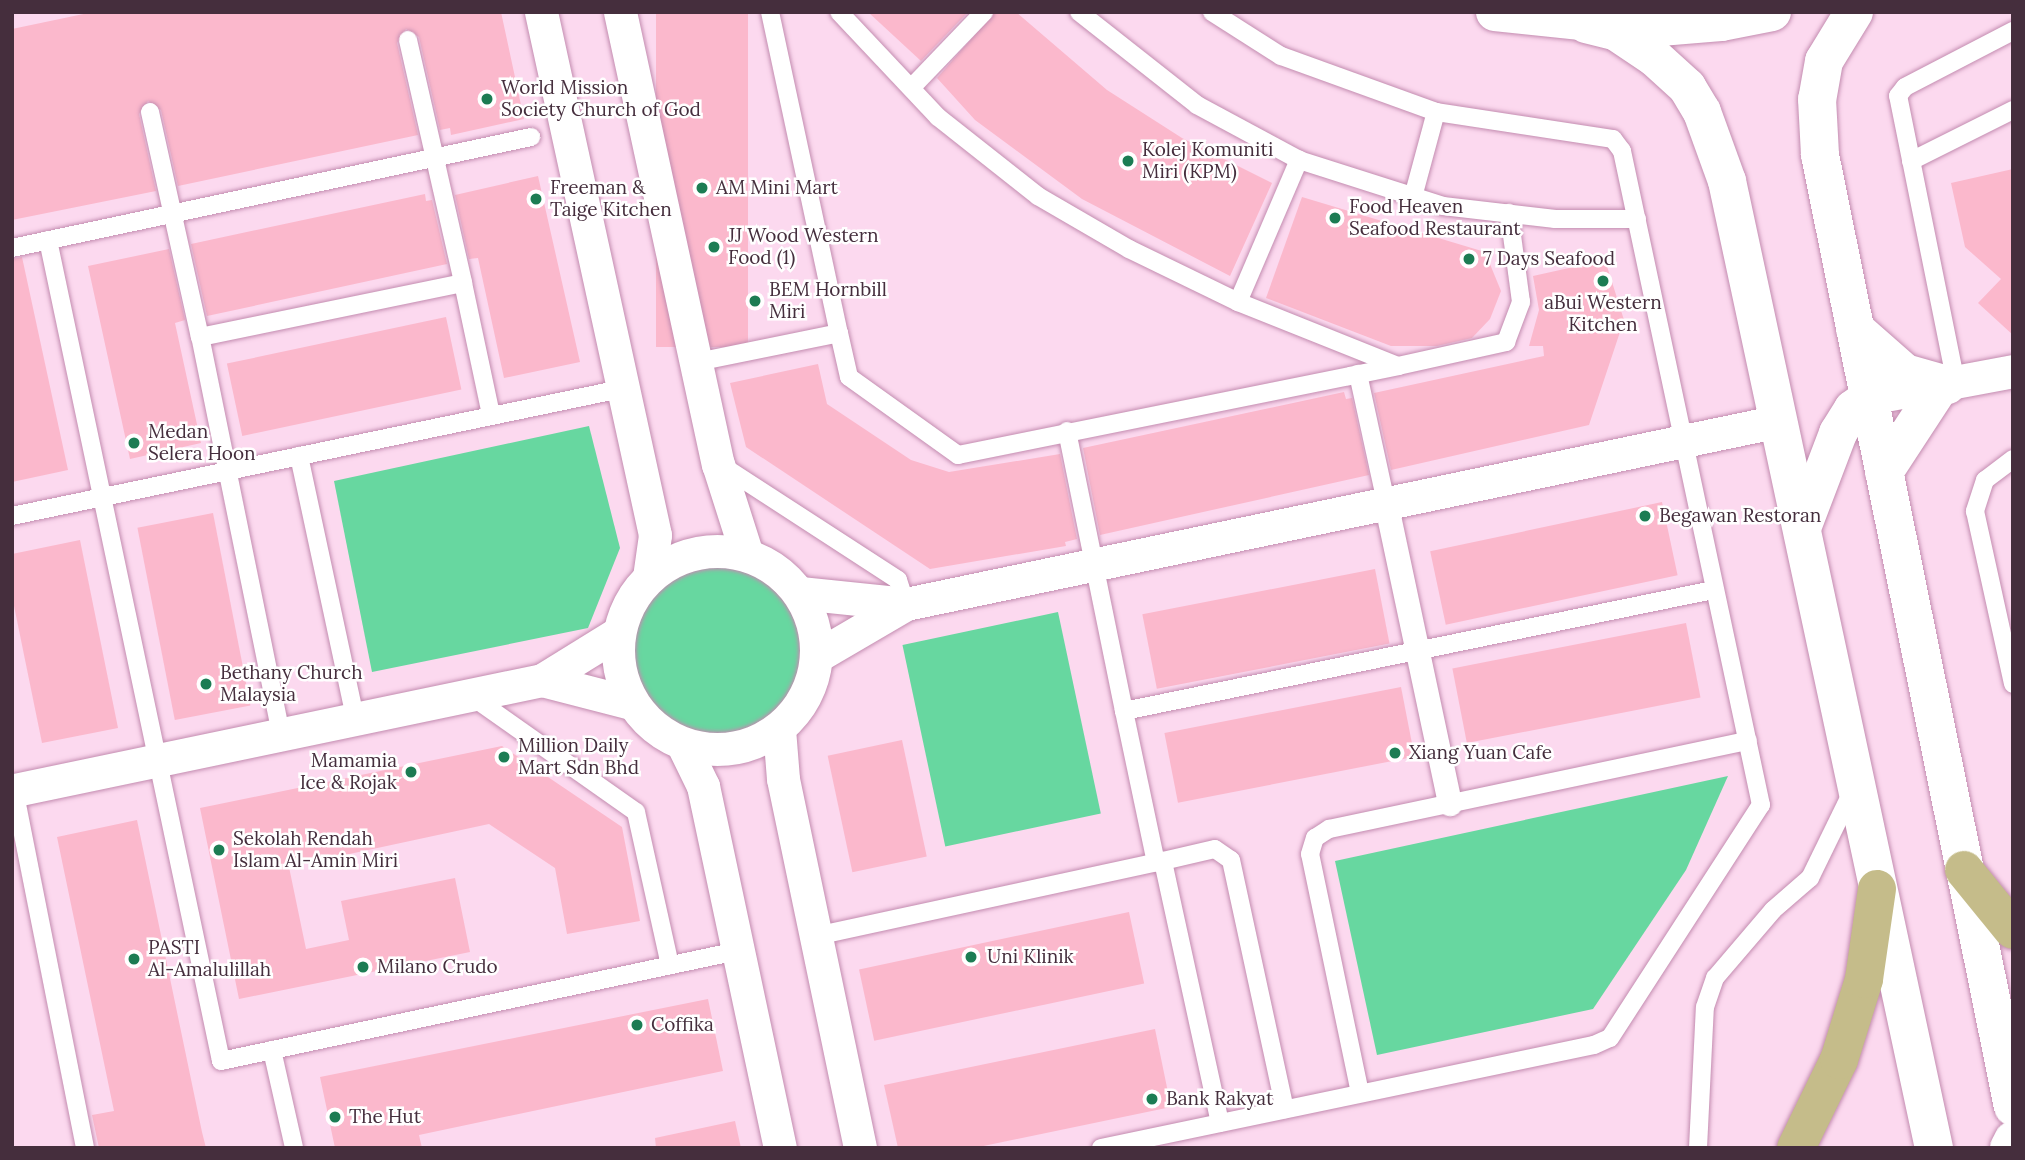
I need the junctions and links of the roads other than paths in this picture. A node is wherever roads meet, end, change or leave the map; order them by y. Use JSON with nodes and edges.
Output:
{"nodes":[{"id":1,"x":541,"y":12,"type":"edge"},
{"id":2,"x":620,"y":12,"type":"edge"},
{"id":3,"x":770,"y":12,"type":"edge"},
{"id":4,"x":839,"y":12,"type":"edge"},
{"id":5,"x":984,"y":12,"type":"edge"},
{"id":6,"x":1212,"y":12,"type":"edge"},
{"id":7,"x":1495,"y":12,"type":"edge"},
{"id":8,"x":1772,"y":12,"type":"edge"},
{"id":9,"x":1854,"y":12,"type":"edge"},
{"id":10,"x":1089,"y":16,"type":"edge"},
{"id":11,"x":1586,"y":24,"type":"junction"},
{"id":12,"x":2013,"y":31,"type":"edge"},
{"id":13,"x":408,"y":40,"type":"dead end"},
{"id":14,"x":913,"y":86,"type":"junction"},
{"id":15,"x":2013,"y":110,"type":"edge"},
{"id":16,"x":150,"y":112,"type":"dead end"},
{"id":17,"x":1436,"y":113,"type":"junction"},
{"id":18,"x":531,"y":137,"type":"dead end"},
{"id":19,"x":434,"y":157,"type":"junction"},
{"id":20,"x":1299,"y":160,"type":"junction"},
{"id":21,"x":1911,"y":161,"type":"junction"},
{"id":22,"x":1413,"y":197,"type":"junction"},
{"id":23,"x":174,"y":213,"type":"junction"},
{"id":24,"x":1508,"y":213,"type":"junction"},
{"id":25,"x":1637,"y":219,"type":"junction"},
{"id":26,"x":48,"y":240,"type":"junction"},
{"id":27,"x":12,"y":248,"type":"edge"},
{"id":28,"x":463,"y":283,"type":"junction"},
{"id":29,"x":1238,"y":302,"type":"junction"},
{"id":30,"x":1854,"y":329,"type":"junction"},
{"id":31,"x":839,"y":333,"type":"junction"},
{"id":32,"x":200,"y":337,"type":"junction"},
{"id":33,"x":697,"y":362,"type":"junction"},
{"id":34,"x":1398,"y":366,"type":"junction"},
{"id":35,"x":2013,"y":371,"type":"edge"},
{"id":36,"x":1358,"y":374,"type":"junction"},
{"id":37,"x":1948,"y":384,"type":"junction"},
{"id":38,"x":621,"y":389,"type":"junction"},
{"id":39,"x":1869,"y":398,"type":"junction"},
{"id":40,"x":491,"y":415,"type":"junction"},
{"id":41,"x":1779,"y":421,"type":"junction"},
{"id":42,"x":1067,"y":431,"type":"junction"},
{"id":43,"x":1681,"y":441,"type":"junction"},
{"id":44,"x":299,"y":456,"type":"junction"},
{"id":45,"x":2013,"y":459,"type":"edge"},
{"id":46,"x":718,"y":464,"type":"junction"},
{"id":47,"x":228,"y":472,"type":"junction"},
{"id":48,"x":1884,"y":472,"type":"junction"},
{"id":49,"x":100,"y":499,"type":"junction"},
{"id":50,"x":1386,"y":502,"type":"junction"},
{"id":51,"x":12,"y":516,"type":"edge"},
{"id":52,"x":1801,"y":530,"type":"junction"},
{"id":53,"x":747,"y":555,"type":"junction"},
{"id":54,"x":1095,"y":563,"type":"junction"},
{"id":55,"x":649,"y":577,"type":"junction"},
{"id":56,"x":1713,"y":590,"type":"junction"},
{"id":57,"x":800,"y":593,"type":"junction"},
{"id":58,"x":906,"y":604,"type":"junction"},
{"id":59,"x":618,"y":633,"type":"junction"},
{"id":60,"x":1417,"y":651,"type":"junction"},
{"id":61,"x":817,"y":656,"type":"junction"},
{"id":62,"x":542,"y":680,"type":"junction"},
{"id":63,"x":2013,"y":684,"type":"edge"},
{"id":64,"x":470,"y":695,"type":"junction"},
{"id":65,"x":631,"y":703,"type":"junction"},
{"id":66,"x":1124,"y":711,"type":"junction"},
{"id":67,"x":355,"y":718,"type":"junction"},
{"id":68,"x":779,"y":729,"type":"junction"},
{"id":69,"x":281,"y":734,"type":"junction"},
{"id":70,"x":1748,"y":741,"type":"junction"},
{"id":71,"x":683,"y":745,"type":"junction"},
{"id":72,"x":155,"y":760,"type":"junction"},
{"id":73,"x":13,"y":784,"type":"edge"},
{"id":74,"x":1855,"y":784,"type":"junction"},
{"id":75,"x":1450,"y":804,"type":"junction"},
{"id":76,"x":1159,"y":862,"type":"junction"},
{"id":77,"x":1964,"y":870,"type":"junction"},
{"id":78,"x":1877,"y":889,"type":"junction"},
{"id":79,"x":2013,"y":930,"type":"edge"},
{"id":80,"x":816,"y":936,"type":"junction"},
{"id":81,"x":737,"y":951,"type":"junction"},
{"id":82,"x":670,"y":965,"type":"junction"},
{"id":83,"x":272,"y":1050,"type":"junction"},
{"id":84,"x":1360,"y":1093,"type":"junction"},
{"id":85,"x":2013,"y":1107,"type":"edge"},
{"id":86,"x":1285,"y":1109,"type":"junction"},
{"id":87,"x":1220,"y":1123,"type":"junction"},
{"id":88,"x":2013,"y":1140,"type":"edge"},
{"id":89,"x":1935,"y":1144,"type":"edge"},
{"id":90,"x":85,"y":1148,"type":"edge"},
{"id":91,"x":294,"y":1148,"type":"edge"},
{"id":92,"x":780,"y":1148,"type":"edge"},
{"id":93,"x":860,"y":1148,"type":"edge"},
{"id":94,"x":1101,"y":1148,"type":"edge"},
{"id":95,"x":1698,"y":1148,"type":"edge"},
{"id":96,"x":1796,"y":1148,"type":"edge"},
{"id":97,"x":2009,"y":1148,"type":"edge"}],
"edges":[{"from":1,"to":38,"type":"street"},
{"from":2,"to":33,"type":"street"},
{"from":3,"to":31,"type":"lane"},
{"from":4,"to":14,"type":"lane"},
{"from":5,"to":14,"type":"lane"},
{"from":6,"to":17,"type":"lane"},
{"from":7,"to":11,"type":"street"},
{"from":8,"to":11,"type":"street"},
{"from":9,"to":30,"type":"street"},
{"from":10,"to":20,"type":"lane"},
{"from":11,"to":41,"type":"street"},
{"from":12,"to":21,"type":"lane"},
{"from":13,"to":19,"type":"lane"},
{"from":14,"to":29,"type":"lane"},
{"from":15,"to":21,"type":"lane"},
{"from":16,"to":23,"type":"lane"},
{"from":17,"to":22,"type":"lane"},
{"from":17,"to":25,"type":"lane"},
{"from":18,"to":19,"type":"lane"},
{"from":19,"to":23,"type":"lane"},
{"from":19,"to":28,"type":"lane"},
{"from":20,"to":22,"type":"lane"},
{"from":20,"to":29,"type":"lane"},
{"from":21,"to":37,"type":"lane"},
{"from":22,"to":24,"type":"lane"},
{"from":23,"to":26,"type":"lane"},
{"from":23,"to":32,"type":"lane"},
{"from":24,"to":25,"type":"lane"},
{"from":24,"to":34,"type":"lane"},
{"from":25,"to":43,"type":"lane"},
{"from":26,"to":27,"type":"lane"},
{"from":26,"to":49,"type":"lane"},
{"from":28,"to":32,"type":"lane"},
{"from":28,"to":40,"type":"lane"},
{"from":29,"to":34,"type":"lane"},
{"from":30,"to":37,"type":"street"},
{"from":30,"to":39,"type":"street"},
{"from":31,"to":33,"type":"lane"},
{"from":31,"to":42,"type":"lane"},
{"from":32,"to":47,"type":"lane"},
{"from":33,"to":46,"type":"street"},
{"from":34,"to":36,"type":"lane"},
{"from":35,"to":37,"type":"street"},
{"from":36,"to":42,"type":"lane"},
{"from":36,"to":50,"type":"lane"},
{"from":37,"to":39,"type":"street"},
{"from":37,"to":48,"type":"street"},
{"from":38,"to":40,"type":"lane"},
{"from":38,"to":55,"type":"street"},
{"from":39,"to":48,"type":"street"},
{"from":39,"to":52,"type":"street"},
{"from":40,"to":44,"type":"lane"},
{"from":41,"to":43,"type":"street"},
{"from":41,"to":52,"type":"street"},
{"from":42,"to":54,"type":"lane"},
{"from":43,"to":50,"type":"street"},
{"from":43,"to":56,"type":"lane"},
{"from":44,"to":47,"type":"lane"},
{"from":44,"to":67,"type":"lane"},
{"from":45,"to":63,"type":"lane"},
{"from":46,"to":53,"type":"street"},
{"from":46,"to":58,"type":"lane"},
{"from":47,"to":49,"type":"lane"},
{"from":47,"to":69,"type":"lane"},
{"from":48,"to":77,"type":"street"},
{"from":49,"to":51,"type":"lane"},
{"from":49,"to":72,"type":"lane"},
{"from":50,"to":54,"type":"street"},
{"from":50,"to":60,"type":"street"},
{"from":52,"to":74,"type":"street"},
{"from":53,"to":55,"type":"street"},
{"from":53,"to":57,"type":"street"},
{"from":54,"to":58,"type":"street"},
{"from":54,"to":66,"type":"lane"},
{"from":55,"to":59,"type":"street"},
{"from":56,"to":60,"type":"lane"},
{"from":56,"to":70,"type":"lane"},
{"from":57,"to":58,"type":"street"},
{"from":57,"to":61,"type":"street"},
{"from":58,"to":61,"type":"street"},
{"from":59,"to":62,"type":"street"},
{"from":59,"to":65,"type":"street"},
{"from":60,"to":66,"type":"lane"},
{"from":60,"to":75,"type":"street"},
{"from":61,"to":68,"type":"street"},
{"from":62,"to":64,"type":"street"},
{"from":62,"to":65,"type":"street"},
{"from":64,"to":67,"type":"street"},
{"from":64,"to":82,"type":"lane"},
{"from":65,"to":71,"type":"street"},
{"from":66,"to":76,"type":"lane"},
{"from":67,"to":69,"type":"street"},
{"from":68,"to":71,"type":"street"},
{"from":68,"to":80,"type":"street"},
{"from":69,"to":72,"type":"street"},
{"from":70,"to":75,"type":"lane"},
{"from":70,"to":84,"type":"lane"},
{"from":71,"to":81,"type":"street"},
{"from":72,"to":73,"type":"street"},
{"from":72,"to":83,"type":"lane"},
{"from":73,"to":90,"type":"lane"},
{"from":74,"to":78,"type":"street"},
{"from":74,"to":95,"type":"lane"},
{"from":75,"to":84,"type":"lane"},
{"from":76,"to":80,"type":"lane"},
{"from":76,"to":86,"type":"lane"},
{"from":76,"to":87,"type":"lane"},
{"from":77,"to":79,"type":"main road"},
{"from":77,"to":85,"type":"street"},
{"from":78,"to":89,"type":"street"},
{"from":78,"to":96,"type":"main road"},
{"from":80,"to":93,"type":"street"},
{"from":81,"to":82,"type":"lane"},
{"from":81,"to":92,"type":"street"},
{"from":82,"to":83,"type":"lane"},
{"from":83,"to":91,"type":"lane"},
{"from":84,"to":86,"type":"lane"},
{"from":86,"to":87,"type":"lane"},
{"from":87,"to":94,"type":"lane"},
{"from":88,"to":97,"type":"street"}]}
